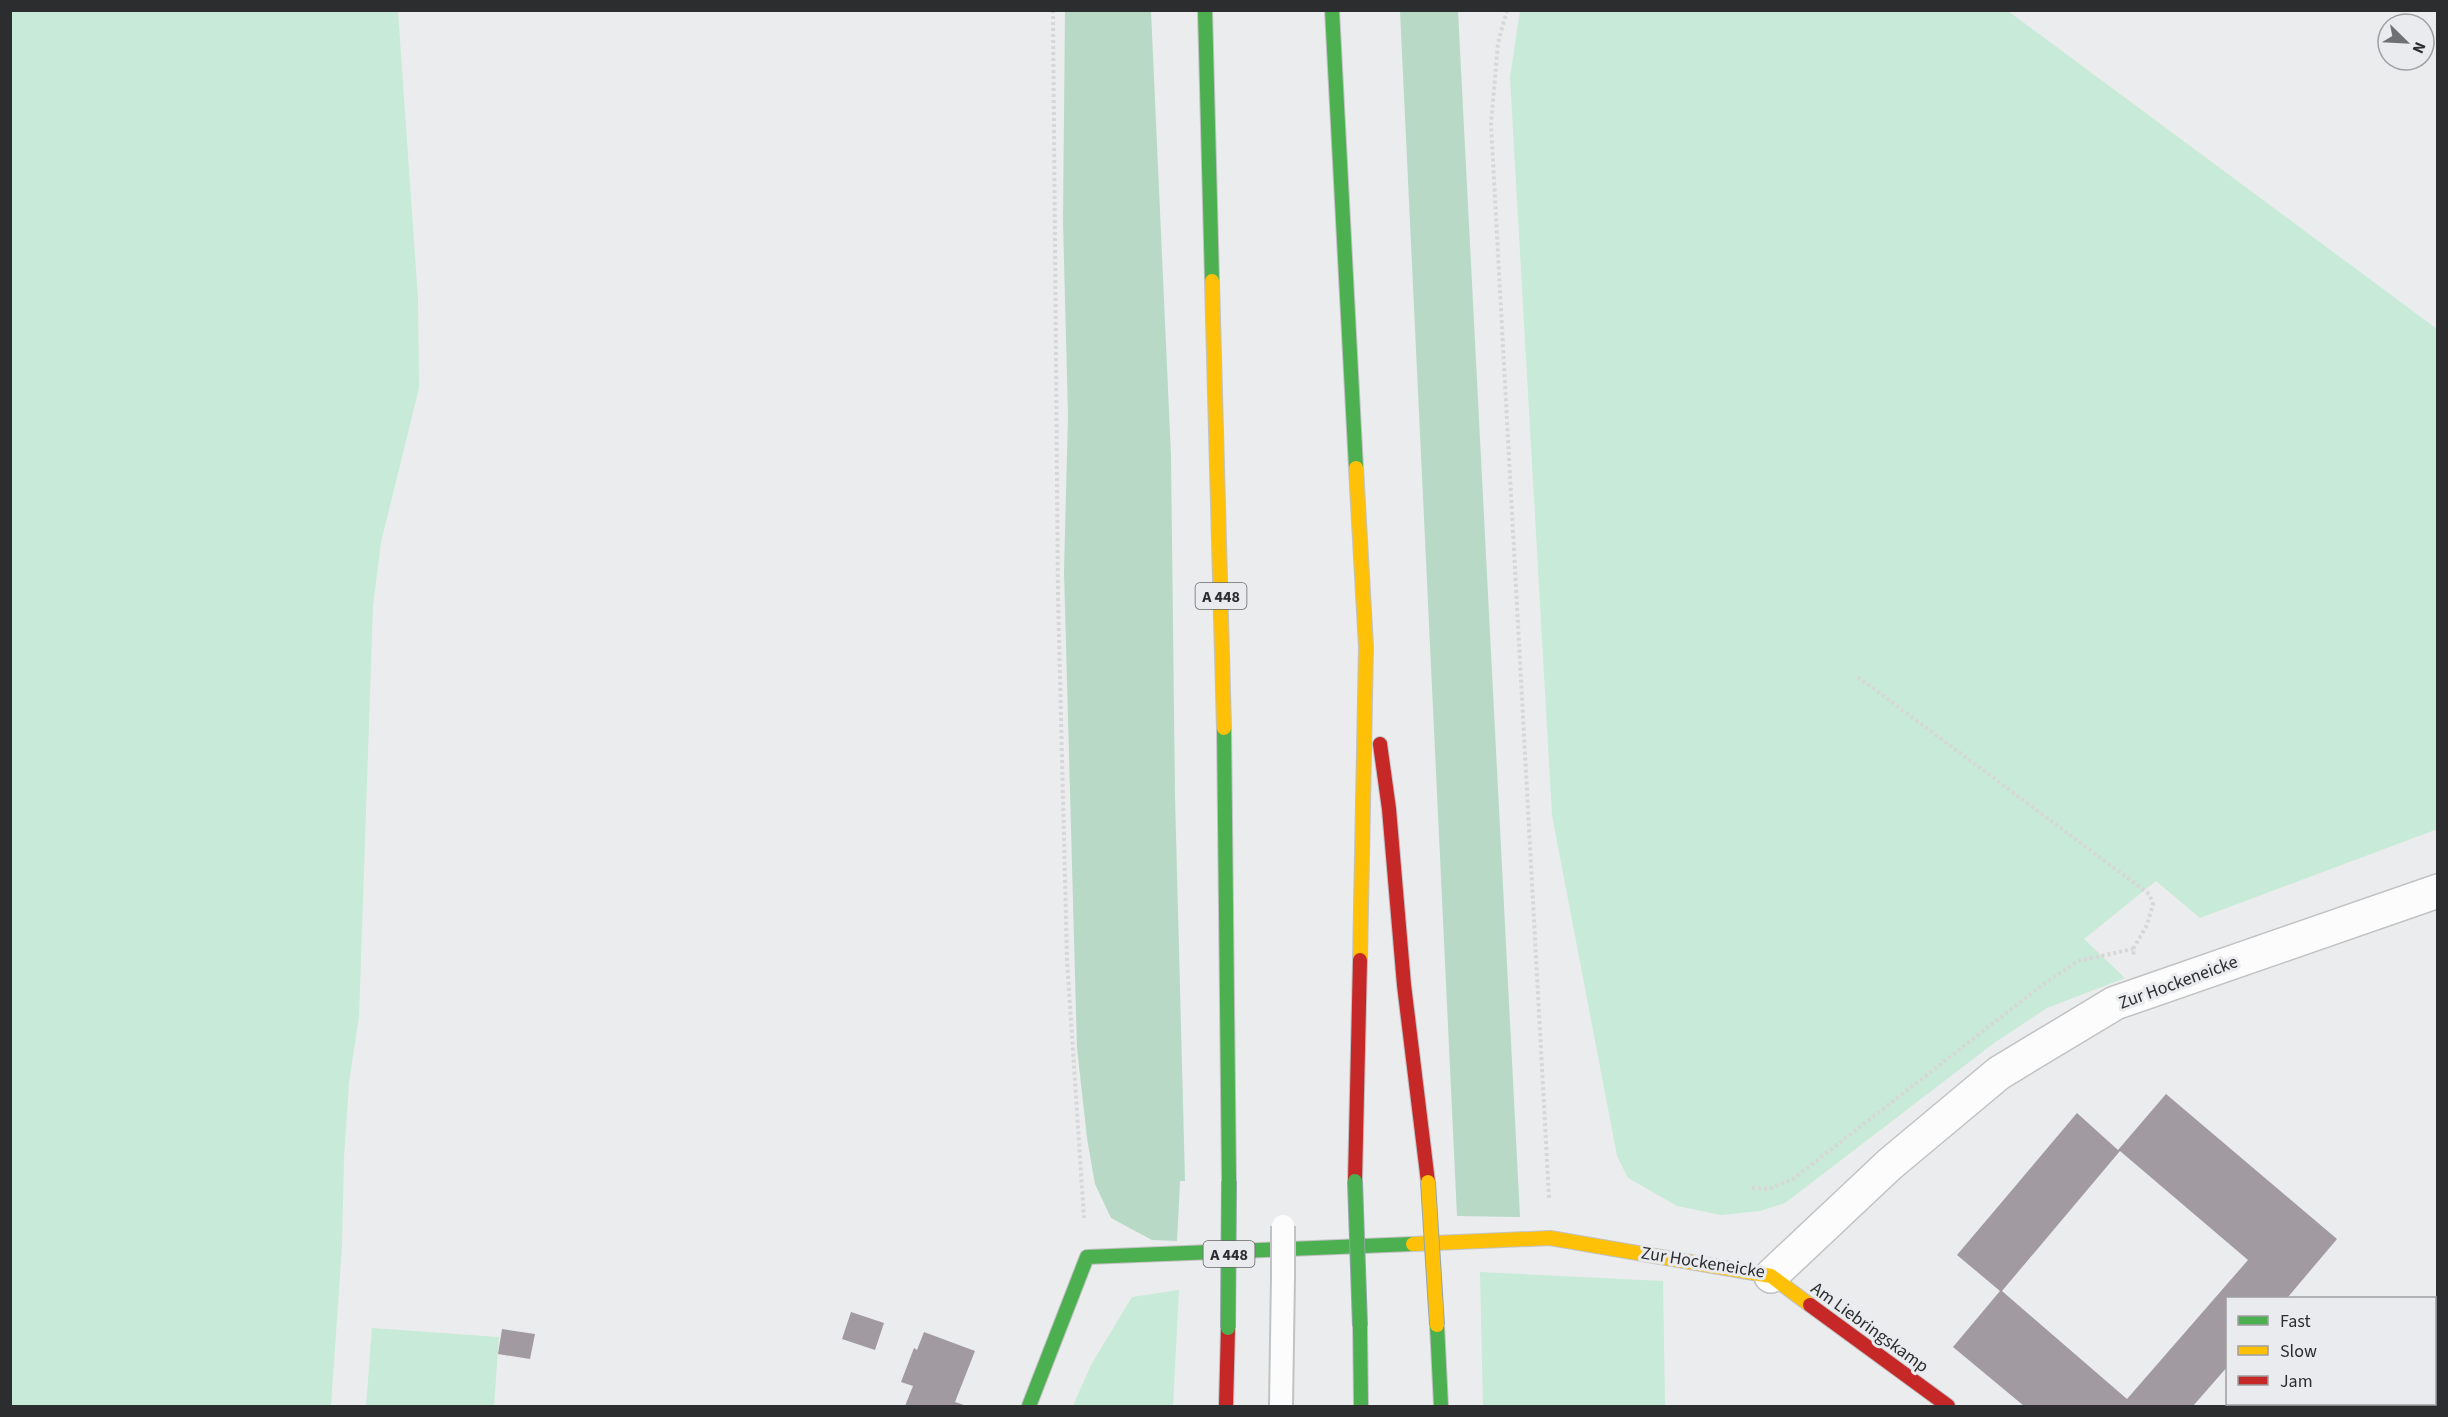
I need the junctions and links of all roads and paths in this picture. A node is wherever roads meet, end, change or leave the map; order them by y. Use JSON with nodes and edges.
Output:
{"nodes":[{"id":1,"x":1053,"y":10,"type":"edge"},
{"id":2,"x":1205,"y":10,"type":"edge"},
{"id":3,"x":1332,"y":10,"type":"edge"},
{"id":4,"x":1508,"y":10,"type":"edge"},
{"id":5,"x":1366,"y":647,"type":"junction"},
{"id":6,"x":1858,"y":677,"type":"dead end"},
{"id":7,"x":2438,"y":891,"type":"edge"},
{"id":8,"x":1752,"y":1188,"type":"dead end"},
{"id":9,"x":1283,"y":1226,"type":"dead end"},
{"id":10,"x":1550,"y":1238,"type":"junction"},
{"id":11,"x":1087,"y":1257,"type":"junction"},
{"id":12,"x":1771,"y":1276,"type":"junction"},
{"id":13,"x":1029,"y":1407,"type":"edge"},
{"id":14,"x":1226,"y":1407,"type":"edge"},
{"id":15,"x":1281,"y":1407,"type":"edge"},
{"id":16,"x":1361,"y":1407,"type":"edge"},
{"id":17,"x":1441,"y":1407,"type":"edge"},
{"id":18,"x":1948,"y":1407,"type":"edge"}],
"edges":[{"from":1,"to":11,"type":"path"},
{"from":2,"to":14,"type":"main road","number":"A 448","bridge":true},
{"from":3,"to":5,"type":"main road"},
{"from":4,"to":10,"type":"path"},
{"from":5,"to":16,"type":"main road","bridge":true},
{"from":5,"to":17,"type":"main road","bridge":true},
{"from":6,"to":8,"type":"path"},
{"from":7,"to":12,"type":"street","name":"Zur Hockeneicke"},
{"from":9,"to":15,"type":"lane","bridge":true},
{"from":10,"to":11,"type":"main road","name":"Zur Hockeneicke"},
{"from":10,"to":12,"type":"main road","name":"Zur Hockeneicke"},
{"from":11,"to":13,"type":"main road"},
{"from":12,"to":18,"type":"main road","name":"Am Liebringskamp"}]}
